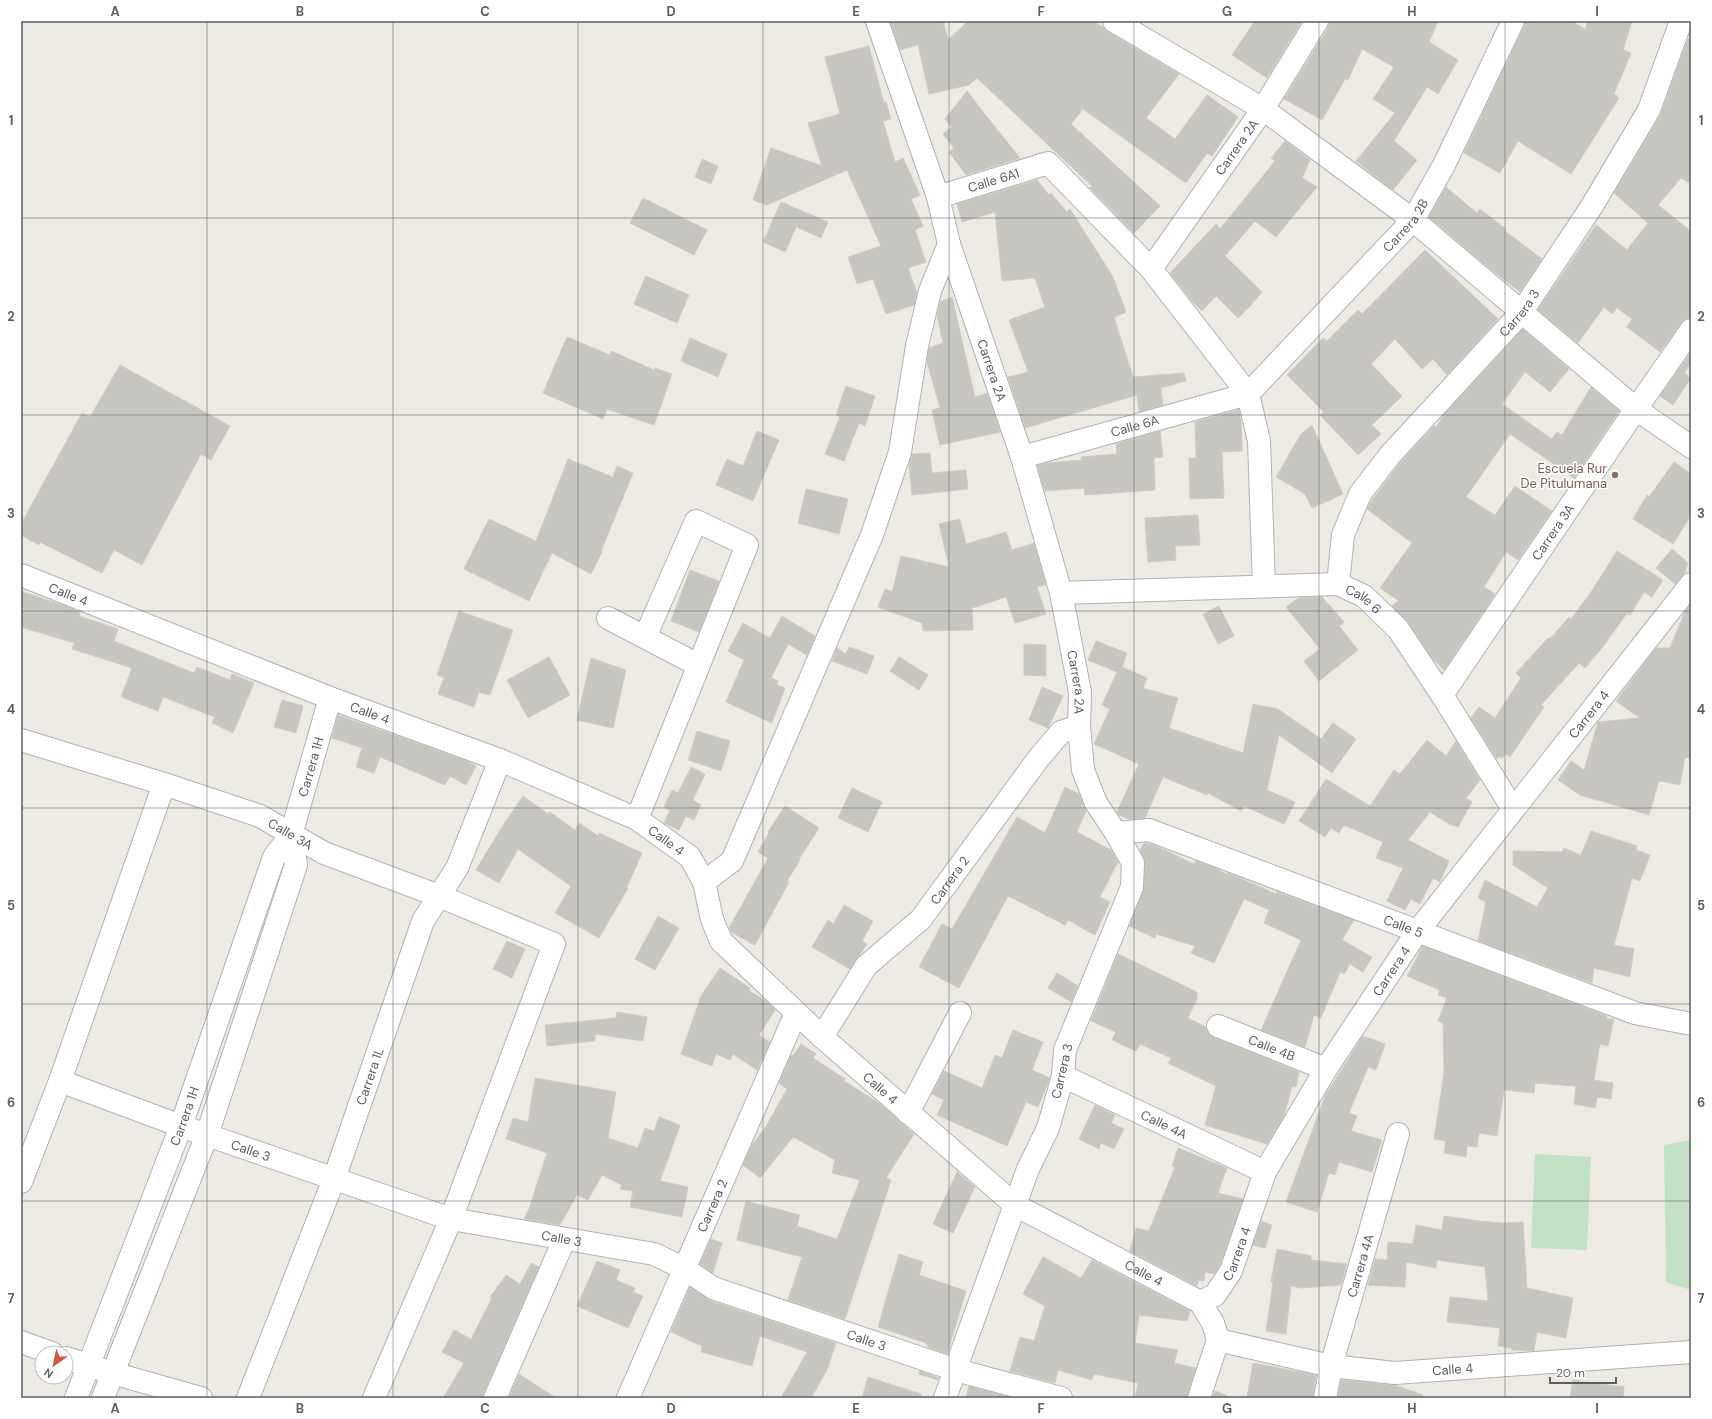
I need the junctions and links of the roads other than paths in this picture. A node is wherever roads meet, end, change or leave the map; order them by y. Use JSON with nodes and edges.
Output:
{"nodes":[{"id":1,"x":877,"y":21,"type":"edge"},
{"id":2,"x":1114,"y":21,"type":"edge"},
{"id":3,"x":1317,"y":21,"type":"edge"},
{"id":4,"x":1513,"y":21,"type":"edge"},
{"id":5,"x":1681,"y":21,"type":"edge"},
{"id":6,"x":1263,"y":109,"type":"junction"},
{"id":7,"x":938,"y":197,"type":"junction"},
{"id":8,"x":1413,"y":220,"type":"junction"},
{"id":9,"x":949,"y":244,"type":"junction"},
{"id":10,"x":1151,"y":269,"type":"junction"},
{"id":11,"x":1521,"y":313,"type":"junction"},
{"id":12,"x":1691,"y":330,"type":"edge"},
{"id":13,"x":1248,"y":394,"type":"junction"},
{"id":14,"x":1636,"y":409,"type":"junction"},
{"id":15,"x":1691,"y":447,"type":"edge"},
{"id":16,"x":1022,"y":457,"type":"junction"},
{"id":17,"x":21,"y":575,"type":"edge"},
{"id":18,"x":1338,"y":584,"type":"junction"},
{"id":19,"x":1691,"y":584,"type":"edge"},
{"id":20,"x":1264,"y":586,"type":"junction"},
{"id":21,"x":1061,"y":594,"type":"junction"},
{"id":22,"x":608,"y":618,"type":"dead end"},
{"id":23,"x":645,"y":637,"type":"junction"},
{"id":24,"x":698,"y":665,"type":"junction"},
{"id":25,"x":1442,"y":695,"type":"junction"},
{"id":26,"x":330,"y":698,"type":"junction"},
{"id":27,"x":1079,"y":726,"type":"junction"},
{"id":28,"x":21,"y":740,"type":"edge"},
{"id":29,"x":500,"y":760,"type":"junction"},
{"id":30,"x":164,"y":784,"type":"junction"},
{"id":31,"x":1514,"y":809,"type":"junction"},
{"id":32,"x":637,"y":819,"type":"junction"},
{"id":33,"x":1116,"y":833,"type":"junction"},
{"id":34,"x":291,"y":834,"type":"junction"},
{"id":35,"x":704,"y":882,"type":"junction"},
{"id":36,"x":439,"y":896,"type":"junction"},
{"id":37,"x":1417,"y":932,"type":"junction"},
{"id":38,"x":796,"y":1013,"type":"junction"},
{"id":39,"x":960,"y":1013,"type":"dead end"},
{"id":40,"x":1691,"y":1024,"type":"edge"},
{"id":41,"x":1218,"y":1026,"type":"dead end"},
{"id":42,"x":822,"y":1038,"type":"junction"},
{"id":43,"x":1326,"y":1069,"type":"junction"},
{"id":44,"x":1063,"y":1076,"type":"junction"},
{"id":45,"x":60,"y":1081,"type":"junction"},
{"id":46,"x":908,"y":1113,"type":"junction"},
{"id":47,"x":181,"y":1126,"type":"junction"},
{"id":48,"x":1398,"y":1134,"type":"dead end"},
{"id":49,"x":207,"y":1135,"type":"junction"},
{"id":50,"x":1265,"y":1172,"type":"junction"},
{"id":51,"x":334,"y":1179,"type":"junction"},
{"id":52,"x":21,"y":1182,"type":"edge"},
{"id":53,"x":1015,"y":1205,"type":"junction"},
{"id":54,"x":451,"y":1219,"type":"junction"},
{"id":55,"x":564,"y":1240,"type":"junction"},
{"id":56,"x":684,"y":1269,"type":"junction"},
{"id":57,"x":1200,"y":1302,"type":"junction"},
{"id":58,"x":1218,"y":1340,"type":"junction"},
{"id":59,"x":21,"y":1342,"type":"edge"},
{"id":60,"x":34,"y":1347,"type":"edge"},
{"id":61,"x":1691,"y":1352,"type":"edge"},
{"id":62,"x":74,"y":1360,"type":"edge"},
{"id":63,"x":89,"y":1365,"type":"junction"},
{"id":64,"x":1331,"y":1366,"type":"junction"},
{"id":65,"x":956,"y":1370,"type":"junction"},
{"id":66,"x":112,"y":1373,"type":"junction"},
{"id":67,"x":76,"y":1398,"type":"edge"},
{"id":68,"x":103,"y":1398,"type":"edge"},
{"id":69,"x":201,"y":1398,"type":"edge"},
{"id":70,"x":248,"y":1398,"type":"edge"},
{"id":71,"x":374,"y":1398,"type":"edge"},
{"id":72,"x":495,"y":1398,"type":"edge"},
{"id":73,"x":628,"y":1398,"type":"edge"},
{"id":74,"x":946,"y":1398,"type":"edge"},
{"id":75,"x":1061,"y":1398,"type":"edge"},
{"id":76,"x":1199,"y":1398,"type":"edge"},
{"id":77,"x":1325,"y":1398,"type":"edge"}],
"edges":[{"from":1,"to":7,"type":"street","name":"Carrera 2A"},
{"from":2,"to":6,"type":"street"},
{"from":3,"to":6,"type":"street","name":"Carrera 2A"},
{"from":4,"to":8,"type":"street","name":"Carrera 2B"},
{"from":5,"to":11,"type":"street","name":"Carrera 3"},
{"from":6,"to":8,"type":"street"},
{"from":6,"to":10,"type":"street","name":"Carrera 2A"},
{"from":7,"to":9,"type":"street","name":"Carrera 2A"},
{"from":7,"to":10,"type":"street","name":"Calle 6A1"},
{"from":8,"to":11,"type":"street"},
{"from":8,"to":13,"type":"street","name":"Carrera 2B"},
{"from":9,"to":16,"type":"street","name":"Carrera 2A"},
{"from":9,"to":35,"type":"street"},
{"from":10,"to":13,"type":"street"},
{"from":11,"to":14,"type":"street"},
{"from":11,"to":18,"type":"street","name":"Carrera 3"},
{"from":12,"to":14,"type":"street","name":"Carrera 3A"},
{"from":13,"to":16,"type":"street","name":"Calle 6A"},
{"from":13,"to":20,"type":"street"},
{"from":14,"to":15,"type":"street"},
{"from":14,"to":25,"type":"street","name":"Carrera 3A"},
{"from":16,"to":21,"type":"street","name":"Carrera 2A"},
{"from":17,"to":26,"type":"street","name":"Calle 4"},
{"from":18,"to":20,"type":"street","name":"Calle 6"},
{"from":18,"to":25,"type":"street","name":"Calle 6"},
{"from":19,"to":31,"type":"street","name":"Carrera 4"},
{"from":20,"to":21,"type":"street","name":"Calle 6"},
{"from":21,"to":27,"type":"street","name":"Carrera 2A"},
{"from":22,"to":23,"type":"street"},
{"from":23,"to":24,"type":"street"},
{"from":23,"to":24,"type":"street"},
{"from":24,"to":32,"type":"street"},
{"from":25,"to":31,"type":"street","name":"Calle 6"},
{"from":26,"to":29,"type":"street","name":"Calle 4"},
{"from":26,"to":34,"type":"street","name":"Carrera 1H"},
{"from":27,"to":33,"type":"street","name":"Carrera 3"},
{"from":27,"to":42,"type":"street","name":"Carrera 2"},
{"from":28,"to":30,"type":"street","name":"Calle 3A"},
{"from":29,"to":32,"type":"street","name":"Calle 4"},
{"from":29,"to":36,"type":"street","name":"Carrera 1L"},
{"from":30,"to":34,"type":"street","name":"Calle 3A"},
{"from":30,"to":45,"type":"street"},
{"from":31,"to":37,"type":"street","name":"Carrera 4"},
{"from":32,"to":35,"type":"street","name":"Calle 4"},
{"from":33,"to":37,"type":"street","name":"Calle 5"},
{"from":33,"to":44,"type":"street","name":"Carrera 3"},
{"from":34,"to":36,"type":"street","name":"Calle 3A"},
{"from":34,"to":47,"type":"street","name":"Carrera 1H"},
{"from":34,"to":49,"type":"street","name":"Carrera 1H"},
{"from":35,"to":38,"type":"street","name":"Calle 4"},
{"from":36,"to":51,"type":"street","name":"Carrera 1L"},
{"from":36,"to":54,"type":"street","name":"Calle 3A"},
{"from":37,"to":40,"type":"street","name":"Calle 5"},
{"from":37,"to":43,"type":"street","name":"Carrera 4"},
{"from":38,"to":42,"type":"street","name":"Calle 4"},
{"from":38,"to":56,"type":"street","name":"Carrera 2"},
{"from":39,"to":46,"type":"street"},
{"from":41,"to":43,"type":"street","name":"Calle 4B"},
{"from":42,"to":46,"type":"street","name":"Calle 4"},
{"from":43,"to":50,"type":"street","name":"Carrera 4"},
{"from":44,"to":50,"type":"street","name":"Calle 4A"},
{"from":44,"to":53,"type":"street","name":"Carrera 3"},
{"from":45,"to":47,"type":"street","name":"Calle 3"},
{"from":45,"to":52,"type":"street"},
{"from":46,"to":53,"type":"street","name":"Calle 4"},
{"from":47,"to":49,"type":"street","name":"Calle 3"},
{"from":47,"to":63,"type":"street","name":"Carrera 1H"},
{"from":48,"to":64,"type":"street","name":"Carrera 4A"},
{"from":49,"to":51,"type":"street","name":"Calle 3"},
{"from":49,"to":66,"type":"street","name":"Carrera 1H"},
{"from":50,"to":57,"type":"street","name":"Carrera 4"},
{"from":51,"to":54,"type":"street","name":"Calle 3"},
{"from":51,"to":70,"type":"street","name":"Carrera 1L"},
{"from":53,"to":57,"type":"street","name":"Calle 4"},
{"from":53,"to":65,"type":"street","name":"Carrera 3"},
{"from":54,"to":55,"type":"street","name":"Calle 3"},
{"from":54,"to":71,"type":"street"},
{"from":55,"to":56,"type":"street","name":"Calle 3"},
{"from":55,"to":72,"type":"street"},
{"from":56,"to":65,"type":"street","name":"Calle 3"},
{"from":56,"to":73,"type":"street","name":"Carrera 2"},
{"from":57,"to":58,"type":"street"},
{"from":58,"to":64,"type":"street","name":"Calle 4"},
{"from":58,"to":76,"type":"street"},
{"from":59,"to":60,"type":"street"},
{"from":61,"to":64,"type":"street","name":"Calle 4"},
{"from":62,"to":63,"type":"street"},
{"from":63,"to":66,"type":"street"},
{"from":63,"to":67,"type":"street","name":"Carrera 1H"},
{"from":64,"to":77,"type":"street","name":"Carrera 4A"},
{"from":65,"to":74,"type":"street","name":"Carrera 3"},
{"from":65,"to":75,"type":"street","name":"Calle 3"},
{"from":66,"to":68,"type":"street","name":"Carrera 1H"},
{"from":66,"to":69,"type":"street"}]}
